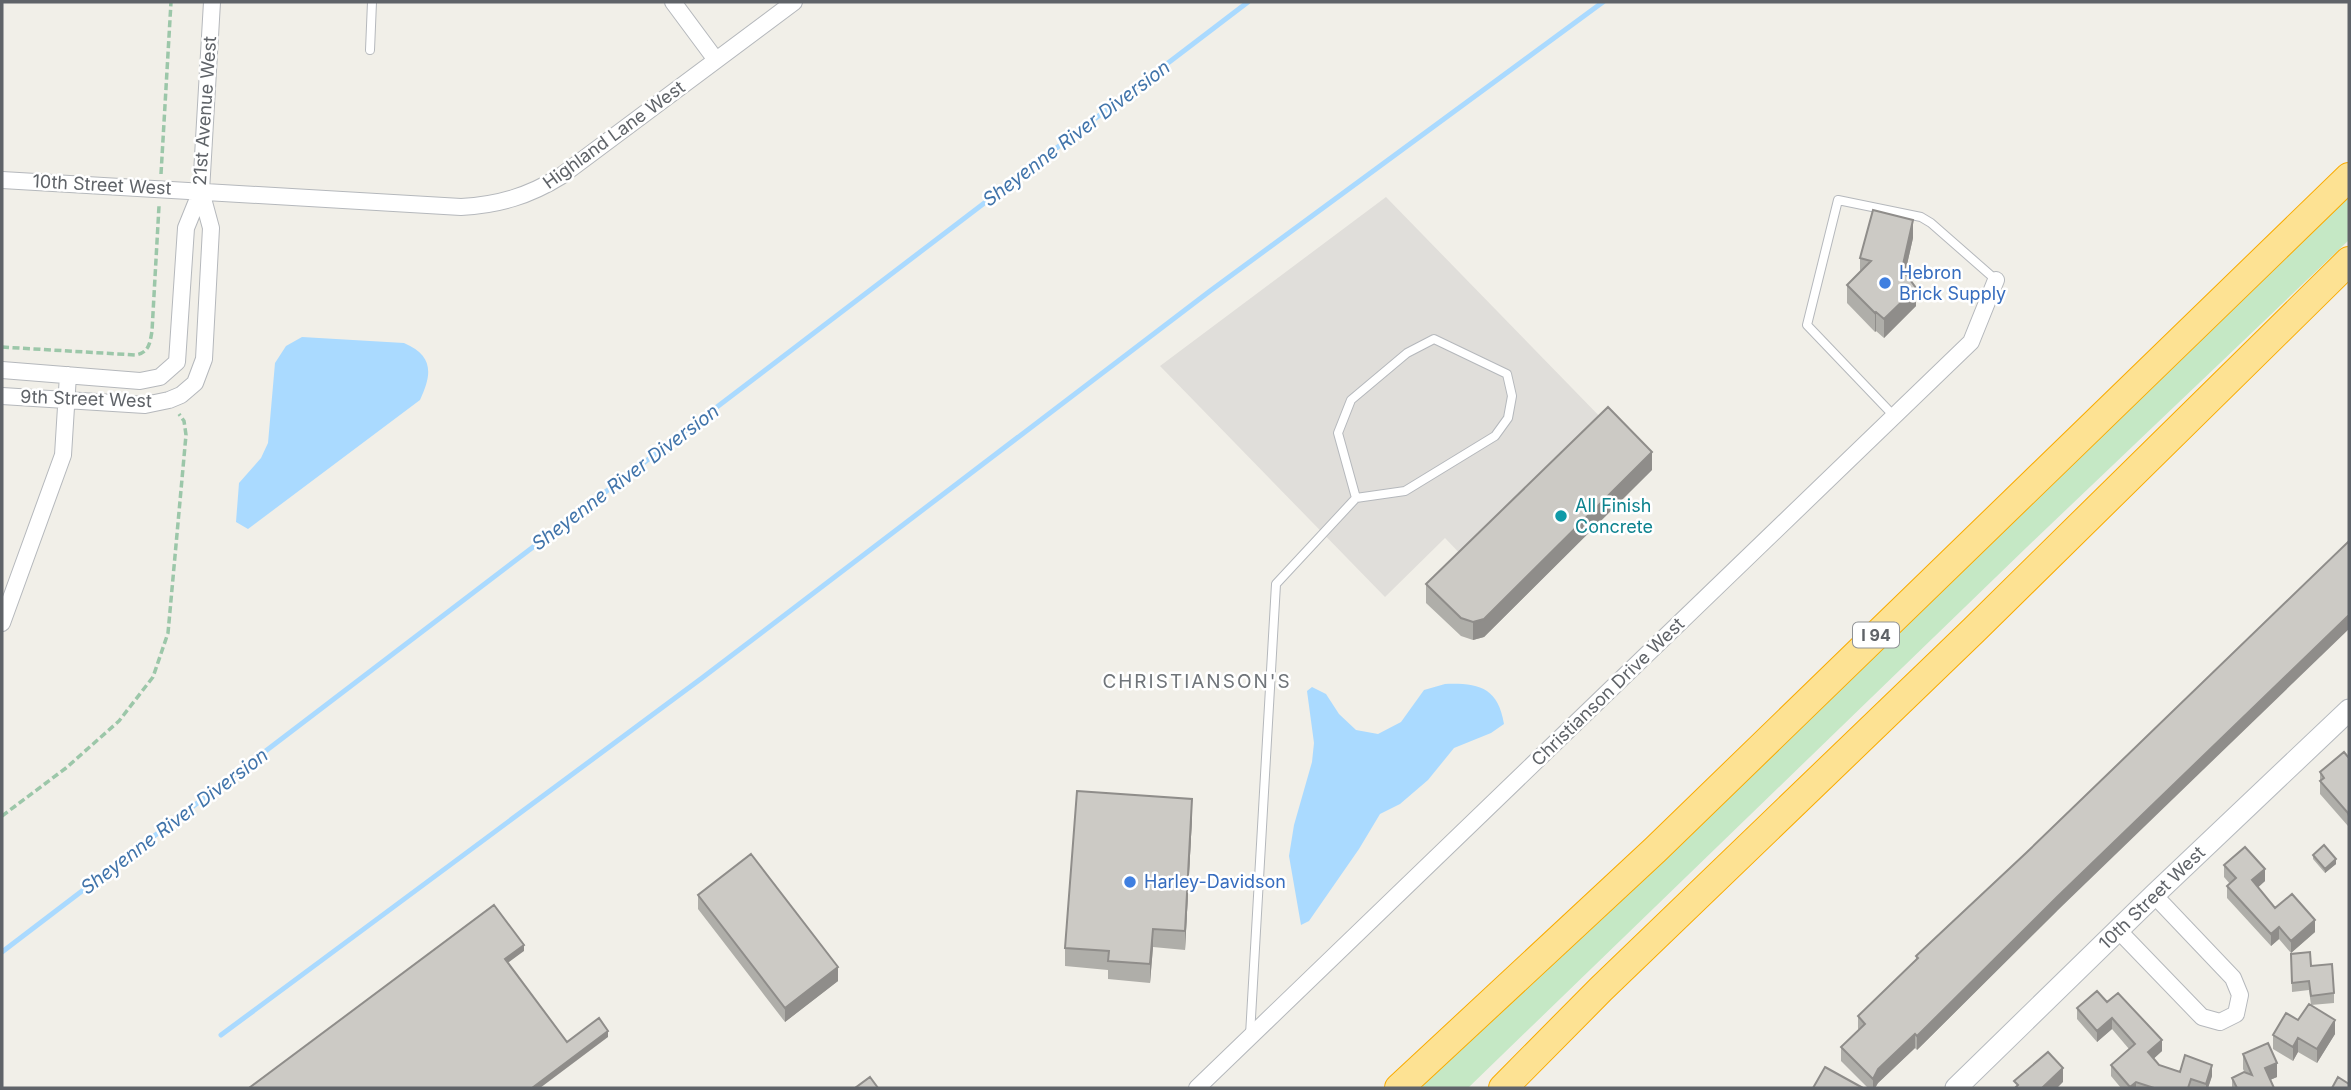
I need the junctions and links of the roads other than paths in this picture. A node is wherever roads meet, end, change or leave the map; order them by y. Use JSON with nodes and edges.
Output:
{"nodes":[{"id":1,"x":212,"y":2,"type":"edge"},
{"id":2,"x":372,"y":2,"type":"edge"},
{"id":3,"x":673,"y":2,"type":"edge"},
{"id":4,"x":794,"y":2,"type":"edge"},
{"id":5,"x":370,"y":50,"type":"dead end"},
{"id":6,"x":716,"y":60,"type":"junction"},
{"id":7,"x":2349,"y":177,"type":"edge"},
{"id":8,"x":2,"y":180,"type":"edge"},
{"id":9,"x":201,"y":191,"type":"junction"},
{"id":10,"x":2349,"y":261,"type":"edge"},
{"id":11,"x":1996,"y":280,"type":"joint"},
{"id":12,"x":2,"y":370,"type":"edge"},
{"id":13,"x":68,"y":374,"type":"junction"},
{"id":14,"x":160,"y":377,"type":"joint"},
{"id":15,"x":2,"y":396,"type":"edge"},
{"id":16,"x":66,"y":400,"type":"junction"},
{"id":17,"x":1894,"y":416,"type":"junction"},
{"id":18,"x":1356,"y":498,"type":"junction"},
{"id":19,"x":2,"y":623,"type":"edge"},
{"id":20,"x":2349,"y":710,"type":"edge"},
{"id":21,"x":2154,"y":895,"type":"junction"},
{"id":22,"x":2118,"y":930,"type":"junction"},
{"id":23,"x":1250,"y":1038,"type":"junction"},
{"id":24,"x":1426,"y":1062,"type":"junction"},
{"id":25,"x":1197,"y":1088,"type":"edge"},
{"id":26,"x":1391,"y":1088,"type":"edge"},
{"id":27,"x":1399,"y":1088,"type":"edge"},
{"id":28,"x":1503,"y":1088,"type":"edge"},
{"id":29,"x":1956,"y":1088,"type":"edge"}],
"edges":[{"from":1,"to":9,"type":"street","name":"21st Avenue West"},
{"from":2,"to":5,"type":"lane"},
{"from":3,"to":6,"type":"street"},
{"from":4,"to":6,"type":"street","name":"Highland Lane West"},
{"from":6,"to":9,"type":"street","name":"Highland Lane West"},
{"from":7,"to":24,"type":"highway","number":"I 94"},
{"from":8,"to":9,"type":"street","name":"10th Street West"},
{"from":9,"to":14,"type":"street","name":"21st Avenue West"},
{"from":9,"to":16,"type":"street","name":"9th Street West"},
{"from":10,"to":28,"type":"highway"},
{"from":11,"to":17,"type":"street","name":"Christianson Drive West"},
{"from":11,"to":17,"type":"lane"},
{"from":12,"to":13,"type":"street","name":"9th Street West"},
{"from":13,"to":14,"type":"street","name":"9th Street West"},
{"from":13,"to":16,"type":"street"},
{"from":15,"to":16,"type":"street","name":"9th Street West"},
{"from":16,"to":19,"type":"street"},
{"from":17,"to":23,"type":"street","name":"Christianson Drive West"},
{"from":18,"to":18,"type":"lane"},
{"from":18,"to":23,"type":"lane"},
{"from":20,"to":21,"type":"street","name":"10th Street West"},
{"from":21,"to":22,"type":"street","name":"10th Street West"},
{"from":21,"to":22,"type":"street"},
{"from":22,"to":29,"type":"street","name":"10th Street West"},
{"from":23,"to":25,"type":"street","name":"Christianson Drive West"},
{"from":24,"to":26,"type":"highway"},
{"from":24,"to":27,"type":"highway","number":"I 94"}]}
